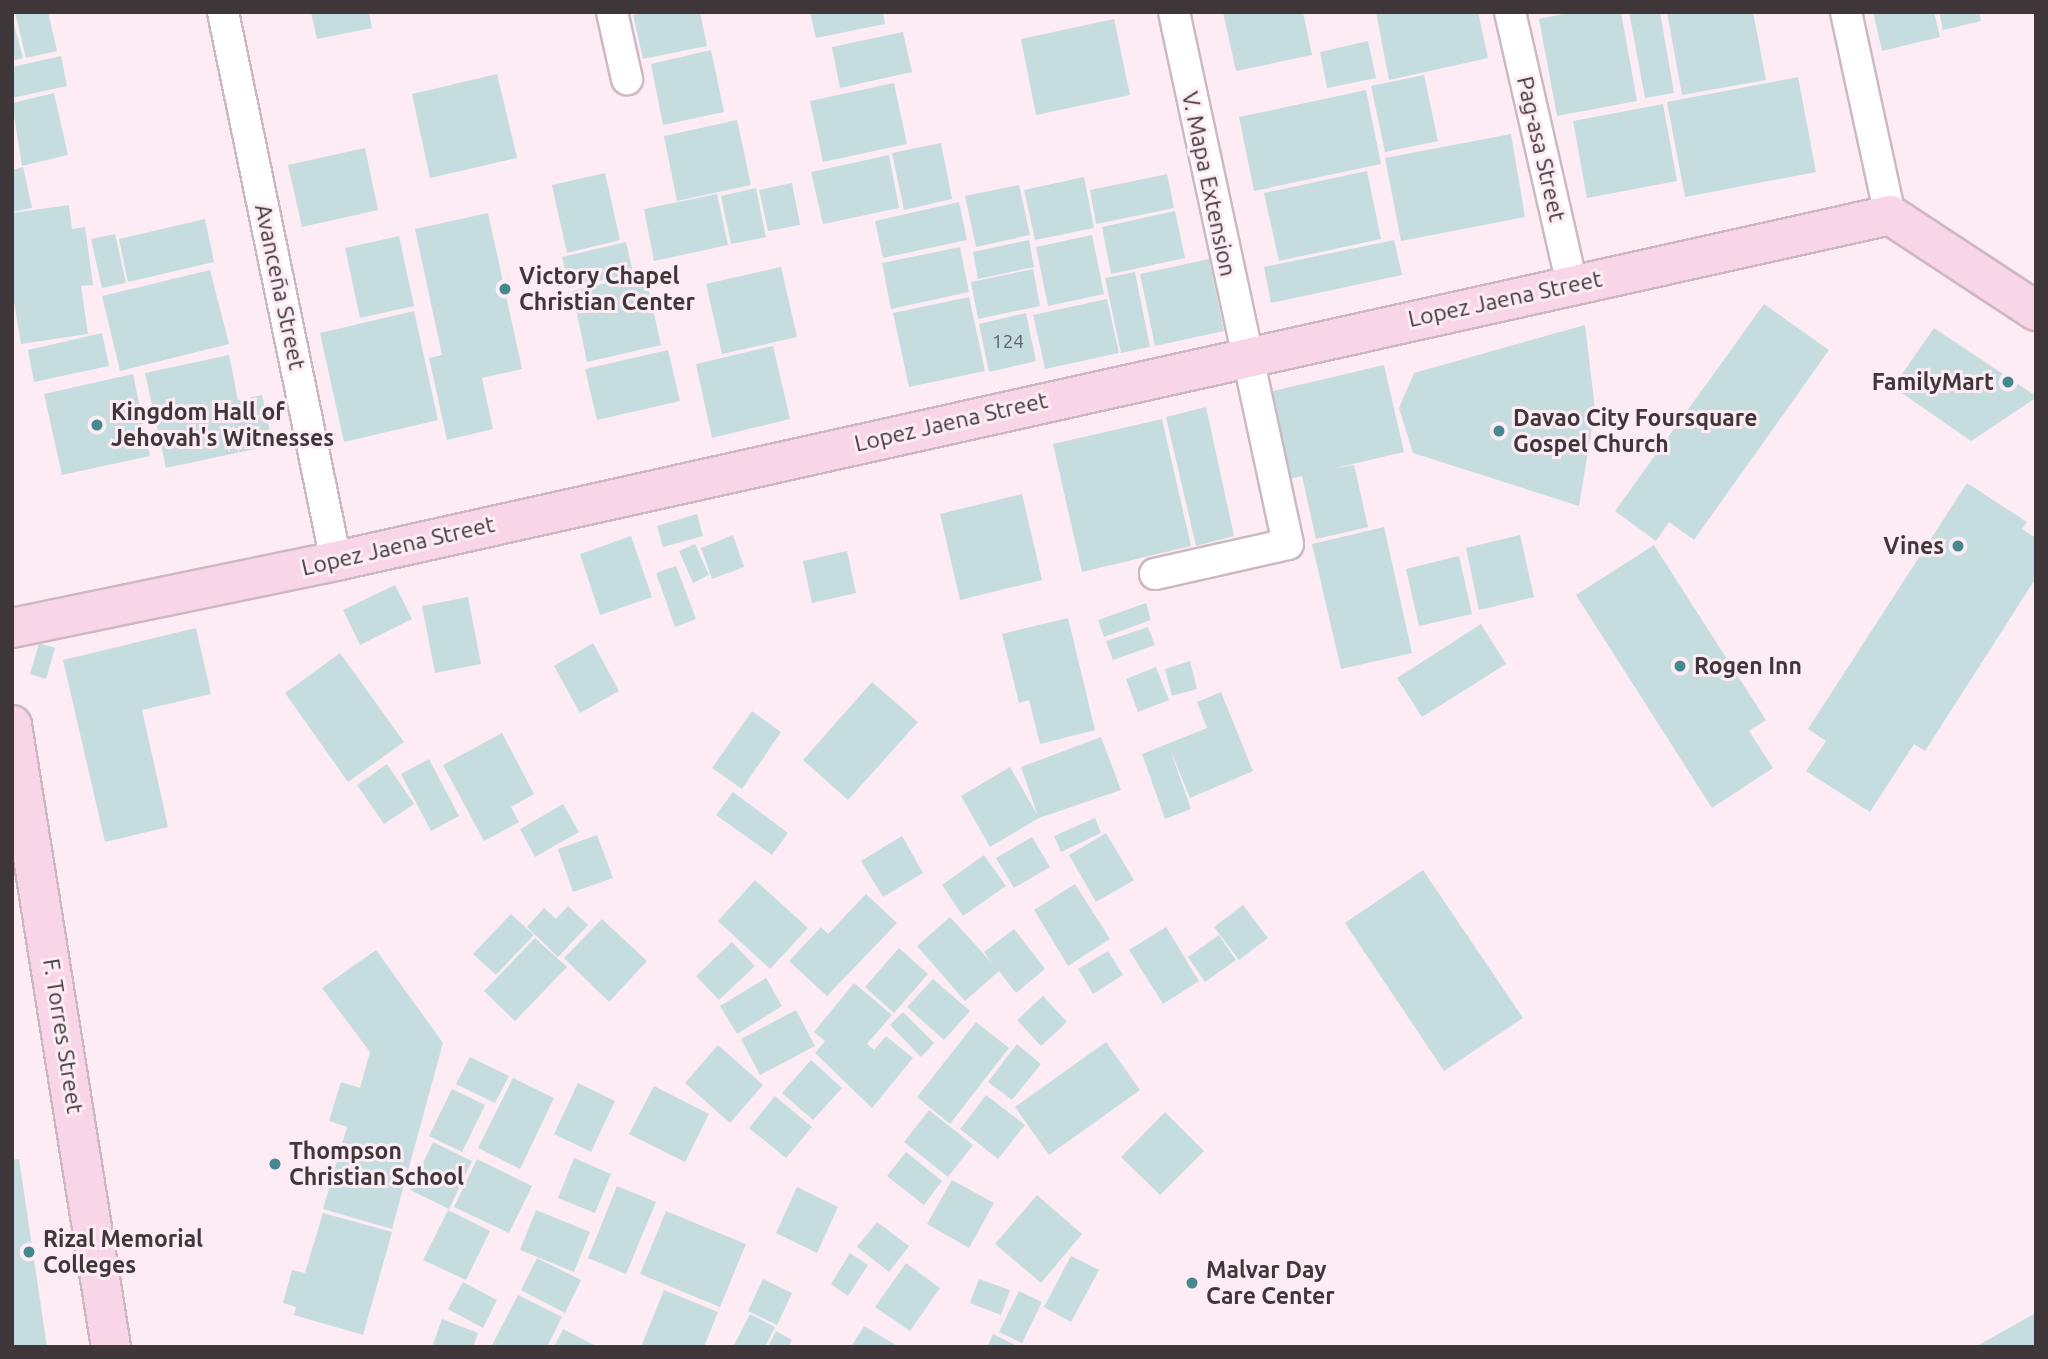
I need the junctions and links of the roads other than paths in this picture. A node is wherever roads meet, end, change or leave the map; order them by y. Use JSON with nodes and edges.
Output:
{"nodes":[{"id":1,"x":223,"y":12,"type":"edge"},
{"id":2,"x":612,"y":12,"type":"edge"},
{"id":3,"x":1174,"y":12,"type":"edge"},
{"id":4,"x":1510,"y":12,"type":"edge"},
{"id":5,"x":1846,"y":12,"type":"edge"},
{"id":6,"x":627,"y":79,"type":"dead end"},
{"id":7,"x":1890,"y":215,"type":"junction"},
{"id":8,"x":1572,"y":285,"type":"junction"},
{"id":9,"x":2036,"y":311,"type":"edge"},
{"id":10,"x":1245,"y":356,"type":"junction"},
{"id":11,"x":336,"y":561,"type":"junction"},
{"id":12,"x":1155,"y":574,"type":"dead end"},
{"id":13,"x":12,"y":628,"type":"edge"},
{"id":14,"x":12,"y":725,"type":"edge"},
{"id":15,"x":111,"y":1347,"type":"edge"}],
"edges":[{"from":1,"to":11,"type":"street","name":"Avanceña Street"},
{"from":2,"to":6,"type":"street"},
{"from":3,"to":10,"type":"street","name":"V. Mapa Extension"},
{"from":4,"to":8,"type":"street","name":"Pag-asa Street"},
{"from":5,"to":7,"type":"street"},
{"from":7,"to":8,"type":"street","name":"Lopez Jaena Street"},
{"from":7,"to":9,"type":"street"},
{"from":8,"to":10,"type":"street","name":"Lopez Jaena Street"},
{"from":10,"to":11,"type":"street","name":"Lopez Jaena Street"},
{"from":10,"to":12,"type":"street","name":"V. Mapa Extension"},
{"from":11,"to":13,"type":"street","name":"Lopez Jaena Street"},
{"from":14,"to":15,"type":"street","name":"F. Torres Street"}]}
